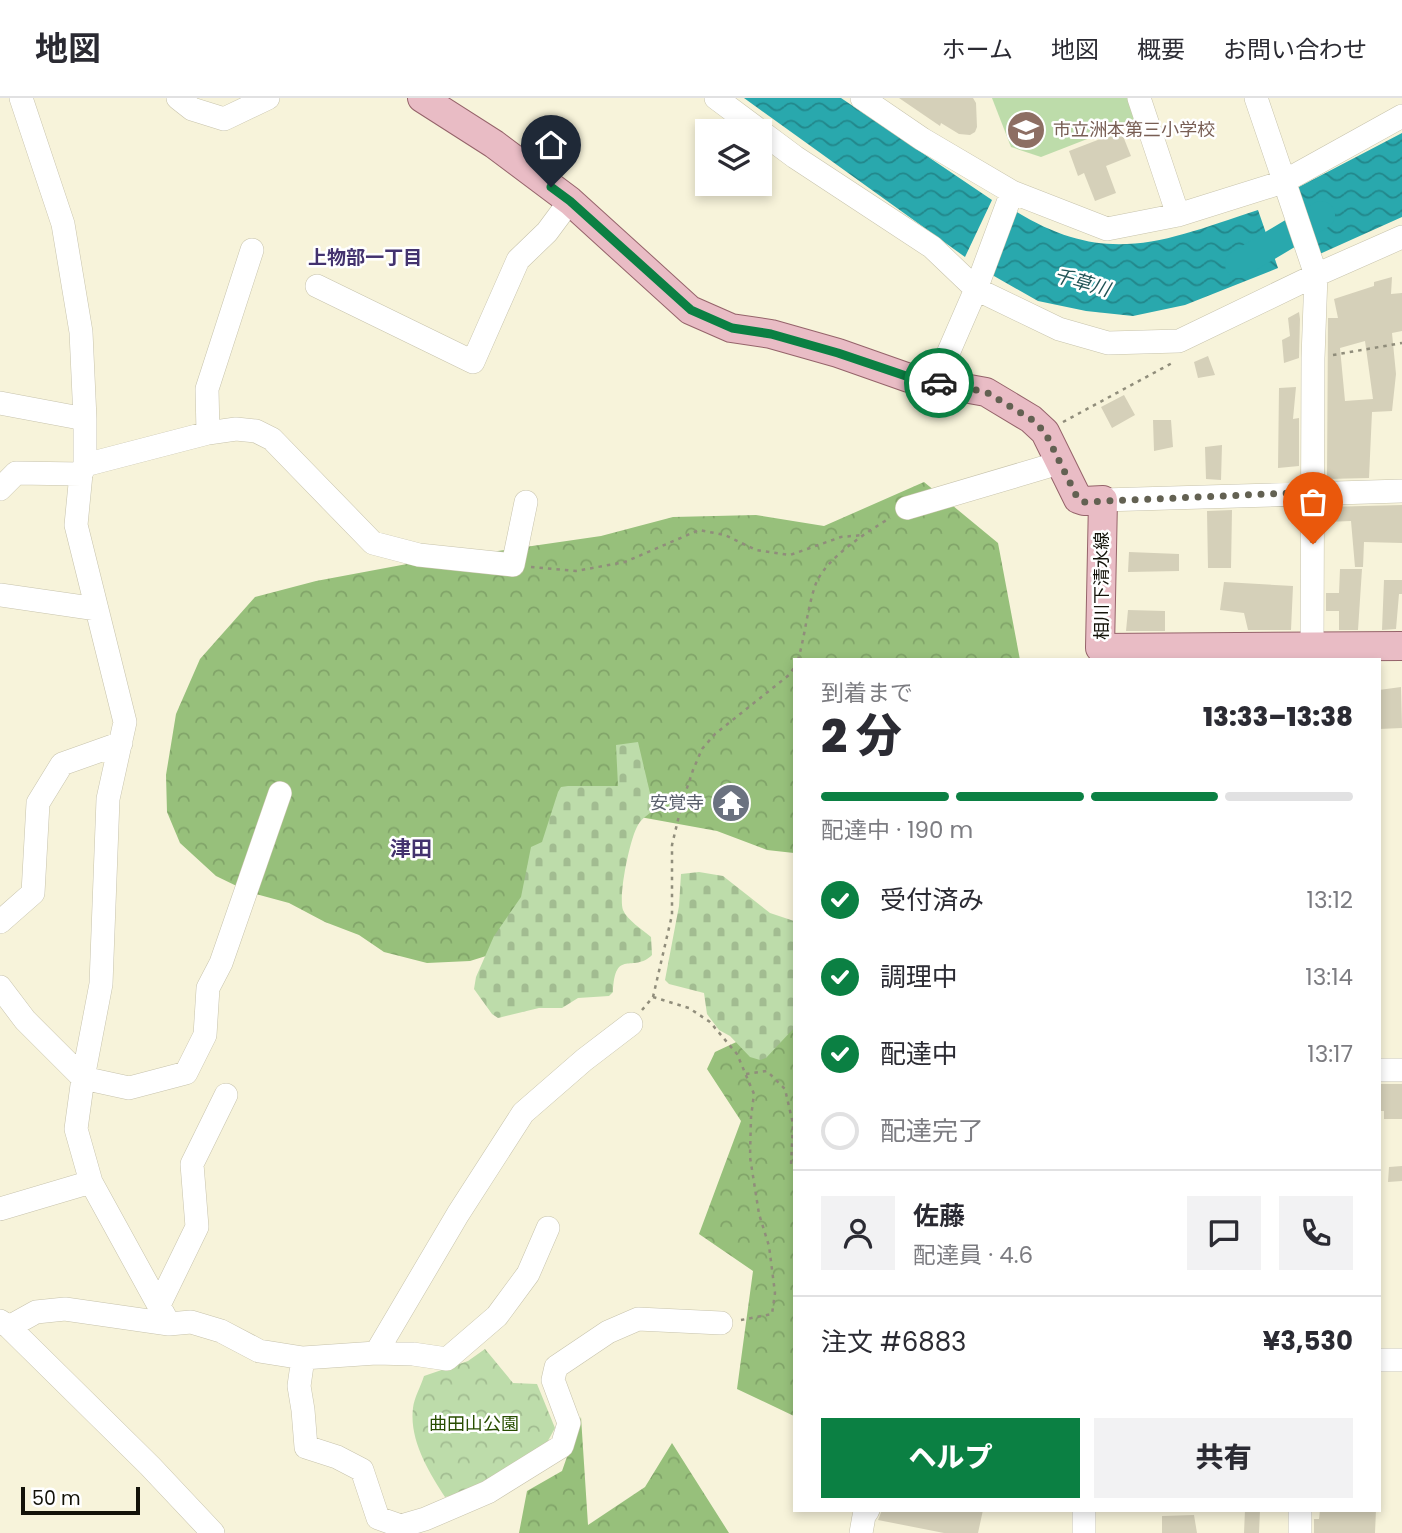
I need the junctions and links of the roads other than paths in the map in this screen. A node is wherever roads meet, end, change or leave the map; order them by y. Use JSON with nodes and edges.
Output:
{"nodes":[{"id":1,"x":20,"y":98,"type":"edge"},
{"id":2,"x":178,"y":98,"type":"edge"},
{"id":3,"x":268,"y":98,"type":"edge"},
{"id":4,"x":422,"y":98,"type":"edge"},
{"id":5,"x":716,"y":98,"type":"edge"},
{"id":6,"x":862,"y":98,"type":"edge"},
{"id":7,"x":1139,"y":98,"type":"edge"},
{"id":8,"x":1256,"y":98,"type":"edge"},
{"id":9,"x":1402,"y":116,"type":"edge"},
{"id":10,"x":1283,"y":182,"type":"junction"},
{"id":11,"x":1012,"y":192,"type":"junction"},
{"id":12,"x":570,"y":201,"type":"junction"},
{"id":13,"x":1178,"y":215,"type":"junction"},
{"id":14,"x":1402,"y":237,"type":"edge"},
{"id":15,"x":252,"y":250,"type":"dead end"},
{"id":16,"x":1316,"y":275,"type":"junction"},
{"id":17,"x":317,"y":286,"type":"dead end"},
{"id":18,"x":976,"y":289,"type":"junction"},
{"id":19,"x":940,"y":384,"type":"junction"},
{"id":20,"x":0,"y":403,"type":"edge"},
{"id":21,"x":85,"y":418,"type":"junction"},
{"id":22,"x":208,"y":433,"type":"junction"},
{"id":23,"x":1059,"y":463,"type":"junction"},
{"id":24,"x":83,"y":470,"type":"junction"},
{"id":25,"x":5,"y":478,"type":"edge"},
{"id":26,"x":1402,"y":491,"type":"edge"},
{"id":27,"x":1314,"y":492,"type":"junction"},
{"id":28,"x":1103,"y":500,"type":"junction"},
{"id":29,"x":526,"y":502,"type":"dead end"},
{"id":30,"x":907,"y":508,"type":"road end"},
{"id":31,"x":0,"y":595,"type":"edge"},
{"id":32,"x":97,"y":609,"type":"junction"},
{"id":33,"x":1402,"y":646,"type":"edge"},
{"id":34,"x":1312,"y":653,"type":"edge"},
{"id":35,"x":1099,"y":654,"type":"edge"},
{"id":36,"x":121,"y":743,"type":"junction"},
{"id":37,"x":280,"y":793,"type":"dead end"},
{"id":38,"x":0,"y":922,"type":"edge"},
{"id":39,"x":0,"y":986,"type":"edge"},
{"id":40,"x":631,"y":1024,"type":"dead end"},
{"id":41,"x":1381,"y":1070,"type":"edge"},
{"id":42,"x":1402,"y":1070,"type":"edge"},
{"id":43,"x":83,"y":1078,"type":"junction"},
{"id":44,"x":226,"y":1095,"type":"dead end"},
{"id":45,"x":92,"y":1182,"type":"junction"},
{"id":46,"x":0,"y":1209,"type":"edge"},
{"id":47,"x":548,"y":1228,"type":"dead end"},
{"id":48,"x":164,"y":1315,"type":"junction"},
{"id":49,"x":721,"y":1323,"type":"road end"},
{"id":50,"x":5,"y":1324,"type":"edge"},
{"id":51,"x":376,"y":1353,"type":"junction"},
{"id":52,"x":303,"y":1358,"type":"junction"},
{"id":53,"x":1381,"y":1360,"type":"edge"},
{"id":54,"x":1402,"y":1360,"type":"edge"},
{"id":55,"x":867,"y":1512,"type":"edge"},
{"id":56,"x":1084,"y":1512,"type":"edge"},
{"id":57,"x":1300,"y":1512,"type":"edge"},
{"id":58,"x":213,"y":1533,"type":"edge"},
{"id":59,"x":860,"y":1533,"type":"edge"},
{"id":60,"x":1084,"y":1533,"type":"edge"},
{"id":61,"x":1300,"y":1533,"type":"edge"}],
"edges":[{"from":1,"to":21,"type":"street"},
{"from":2,"to":3,"type":"street"},
{"from":4,"to":12,"type":"main road"},
{"from":5,"to":18,"type":"street"},
{"from":6,"to":11,"type":"street"},
{"from":7,"to":13,"type":"street"},
{"from":8,"to":10,"type":"street"},
{"from":9,"to":10,"type":"street"},
{"from":10,"to":13,"type":"street"},
{"from":10,"to":16,"type":"street"},
{"from":11,"to":13,"type":"street"},
{"from":11,"to":18,"type":"street"},
{"from":12,"to":17,"type":"street"},
{"from":12,"to":19,"type":"main road"},
{"from":14,"to":16,"type":"street"},
{"from":15,"to":22,"type":"street"},
{"from":16,"to":18,"type":"street"},
{"from":16,"to":27,"type":"street"},
{"from":18,"to":19,"type":"street"},
{"from":19,"to":23,"type":"main road"},
{"from":20,"to":21,"type":"street"},
{"from":21,"to":24,"type":"street"},
{"from":22,"to":24,"type":"street"},
{"from":22,"to":29,"type":"street"},
{"from":23,"to":28,"type":"main road"},
{"from":23,"to":30,"type":"street"},
{"from":24,"to":25,"type":"street"},
{"from":24,"to":32,"type":"street"},
{"from":26,"to":27,"type":"street"},
{"from":27,"to":28,"type":"street"},
{"from":27,"to":34,"type":"street"},
{"from":28,"to":35,"type":"main road","name":"相川下清水線"},
{"from":31,"to":32,"type":"street"},
{"from":32,"to":36,"type":"street"},
{"from":33,"to":34,"type":"main road","name":"相川下清水線"},
{"from":34,"to":35,"type":"main road","name":"相川下清水線"},
{"from":36,"to":38,"type":"street"},
{"from":36,"to":43,"type":"street"},
{"from":37,"to":43,"type":"street"},
{"from":39,"to":43,"type":"street"},
{"from":40,"to":51,"type":"street"},
{"from":41,"to":42,"type":"street"},
{"from":43,"to":45,"type":"street"},
{"from":44,"to":48,"type":"street"},
{"from":45,"to":46,"type":"street"},
{"from":45,"to":48,"type":"street"},
{"from":47,"to":51,"type":"street"},
{"from":48,"to":50,"type":"street"},
{"from":48,"to":52,"type":"street"},
{"from":49,"to":52,"type":"street"},
{"from":50,"to":58,"type":"street"},
{"from":51,"to":52,"type":"street"},
{"from":53,"to":54,"type":"street"},
{"from":55,"to":59,"type":"street"},
{"from":56,"to":60,"type":"street"},
{"from":57,"to":61,"type":"street"}]}
